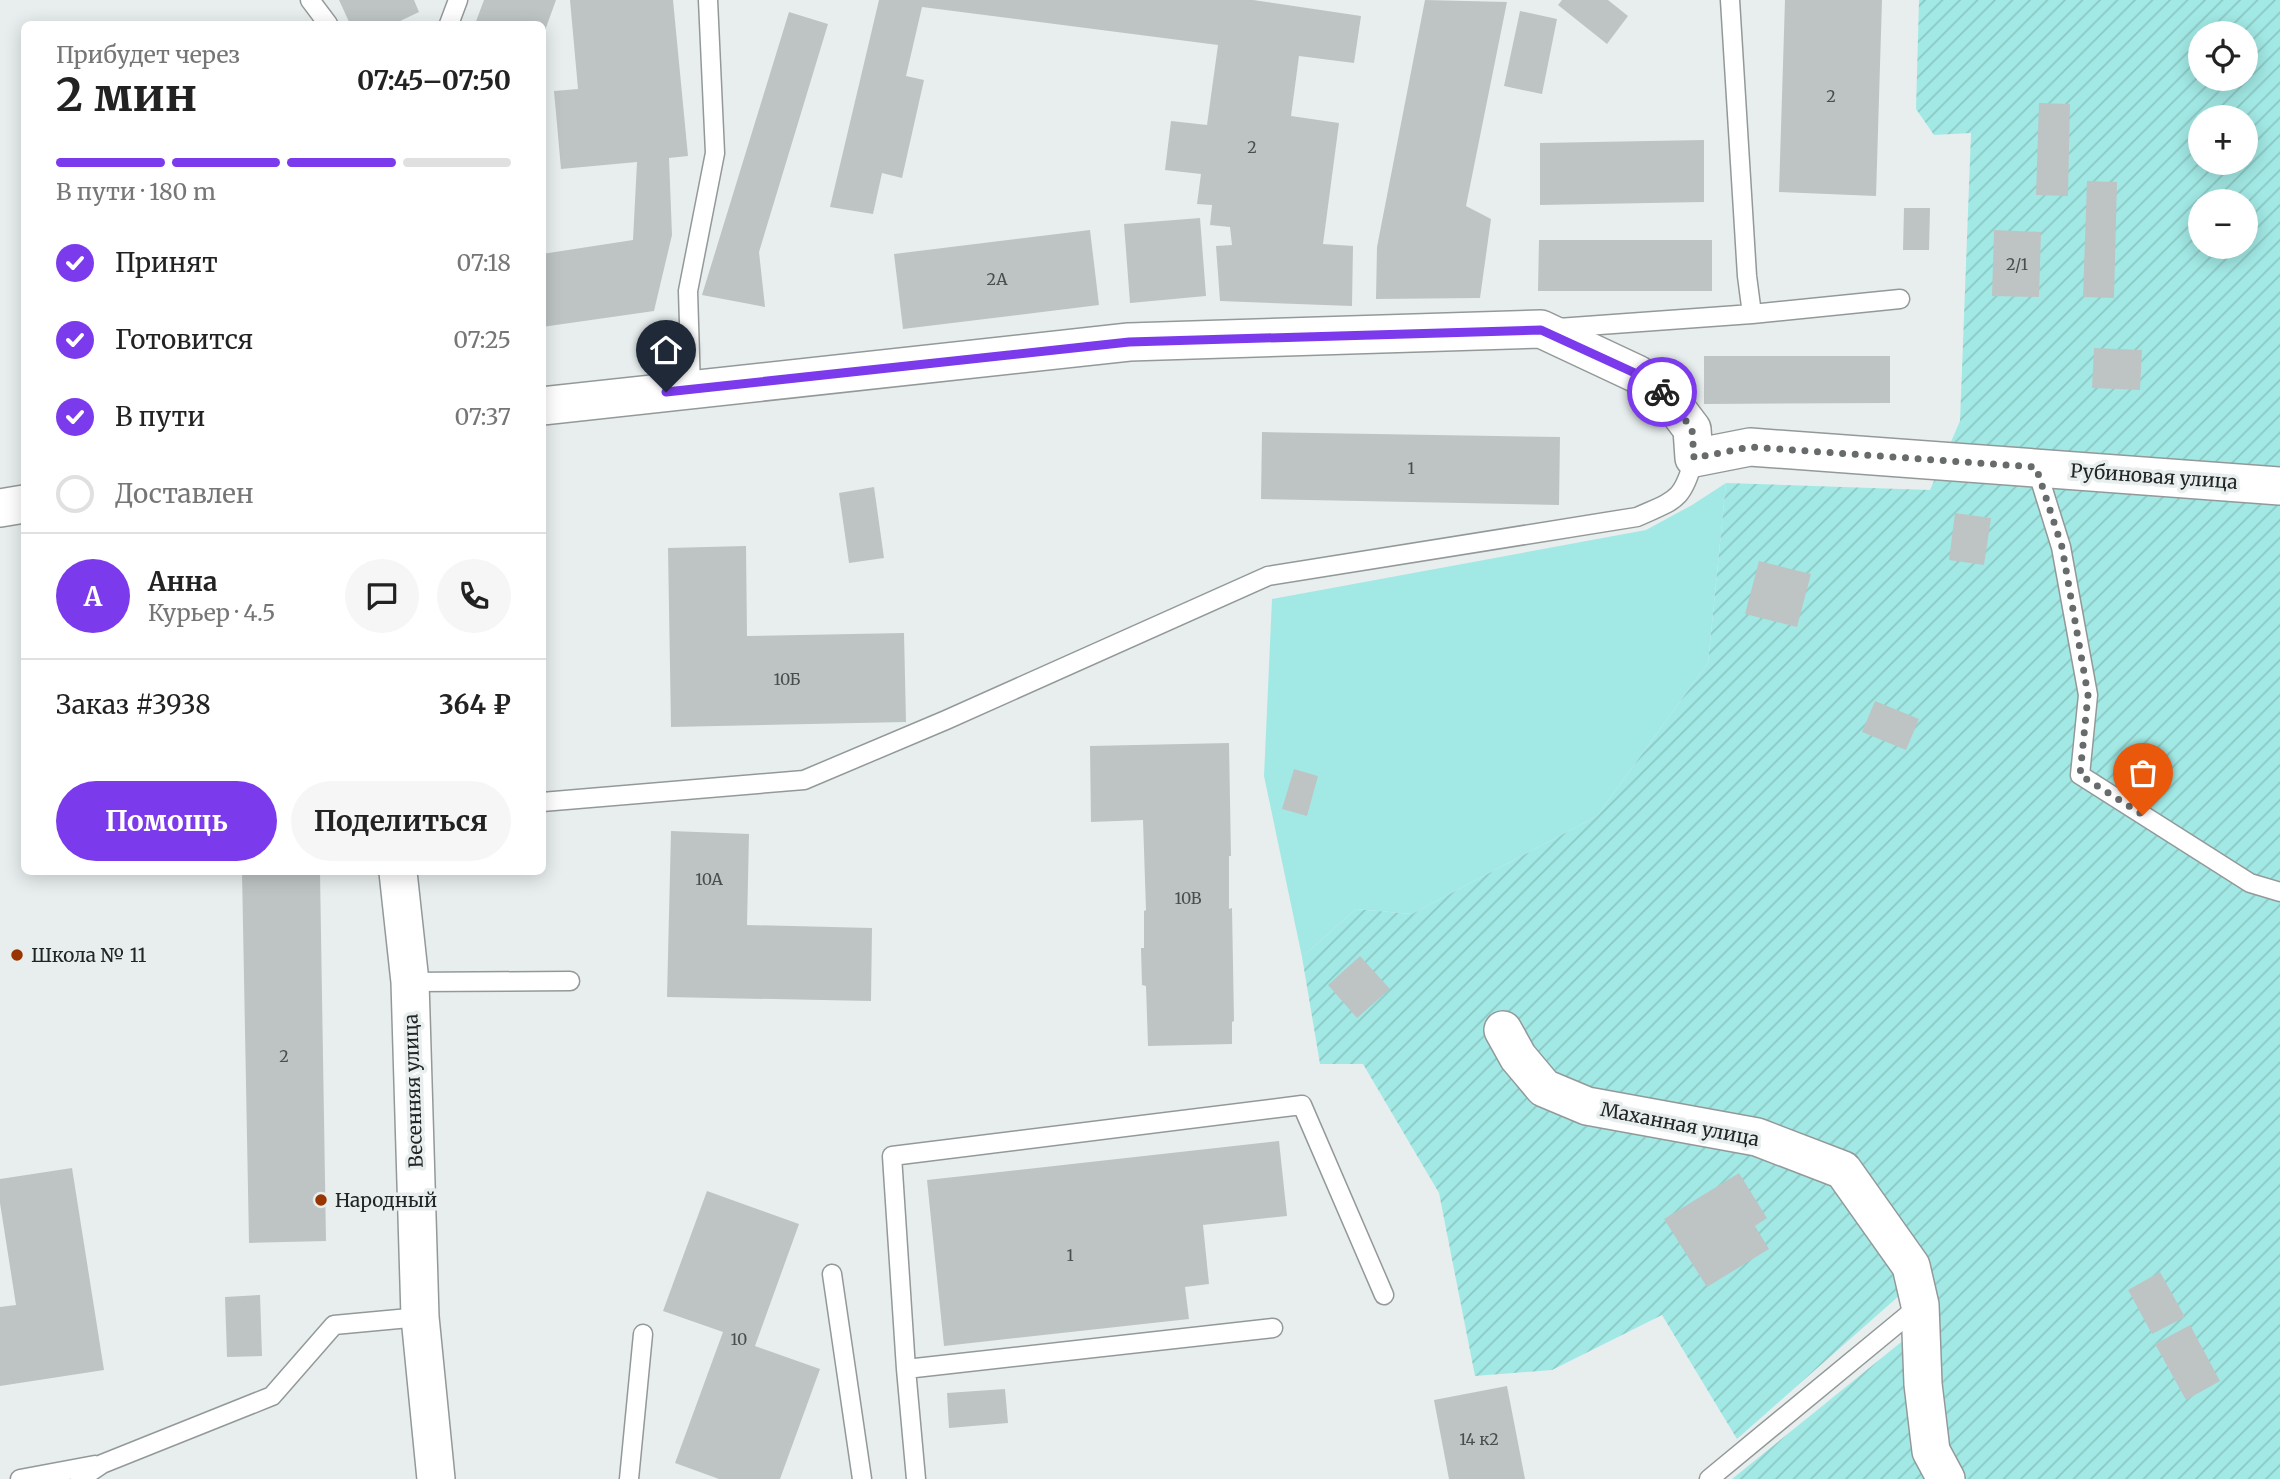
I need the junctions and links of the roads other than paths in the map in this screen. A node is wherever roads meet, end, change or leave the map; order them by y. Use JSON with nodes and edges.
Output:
{"nodes":[{"id":1,"x":310,"y":0,"type":"edge"},
{"id":2,"x":458,"y":0,"type":"edge"},
{"id":3,"x":708,"y":0,"type":"edge"},
{"id":4,"x":1730,"y":0,"type":"edge"},
{"id":5,"x":326,"y":21,"type":"edge"},
{"id":6,"x":450,"y":21,"type":"edge"},
{"id":7,"x":1900,"y":299,"type":"dead end"},
{"id":8,"x":1752,"y":314,"type":"junction"},
{"id":9,"x":1541,"y":330,"type":"junction"},
{"id":10,"x":691,"y":389,"type":"junction"},
{"id":11,"x":546,"y":406,"type":"edge"},
{"id":12,"x":1694,"y":458,"type":"junction"},
{"id":13,"x":2036,"y":467,"type":"junction"},
{"id":14,"x":2280,"y":486,"type":"edge"},
{"id":15,"x":21,"y":504,"type":"edge"},
{"id":16,"x":0,"y":508,"type":"edge"},
{"id":17,"x":546,"y":802,"type":"edge"},
{"id":18,"x":398,"y":875,"type":"edge"},
{"id":19,"x":2280,"y":892,"type":"edge"},
{"id":20,"x":570,"y":981,"type":"dead end"},
{"id":21,"x":410,"y":982,"type":"junction"},
{"id":22,"x":1503,"y":1030,"type":"dead end"},
{"id":23,"x":832,"y":1274,"type":"dead end"},
{"id":24,"x":1384,"y":1295,"type":"dead end"},
{"id":25,"x":1920,"y":1305,"type":"junction"},
{"id":26,"x":420,"y":1317,"type":"junction"},
{"id":27,"x":1273,"y":1328,"type":"dead end"},
{"id":28,"x":643,"y":1334,"type":"dead end"},
{"id":29,"x":906,"y":1369,"type":"junction"},
{"id":30,"x":102,"y":1464,"type":"junction"},
{"id":31,"x":20,"y":1479,"type":"edge"},
{"id":32,"x":80,"y":1479,"type":"edge"},
{"id":33,"x":436,"y":1479,"type":"edge"},
{"id":34,"x":629,"y":1479,"type":"edge"},
{"id":35,"x":862,"y":1479,"type":"edge"},
{"id":36,"x":916,"y":1479,"type":"edge"},
{"id":37,"x":1709,"y":1479,"type":"edge"},
{"id":38,"x":1946,"y":1479,"type":"edge"}],
"edges":[{"from":1,"to":5,"type":"lane"},
{"from":2,"to":6,"type":"lane"},
{"from":3,"to":10,"type":"lane"},
{"from":4,"to":8,"type":"lane"},
{"from":7,"to":8,"type":"lane"},
{"from":8,"to":9,"type":"lane"},
{"from":9,"to":10,"type":"street"},
{"from":9,"to":12,"type":"street"},
{"from":10,"to":11,"type":"street"},
{"from":12,"to":13,"type":"street","name":"Рубиновая улица"},
{"from":12,"to":17,"type":"lane"},
{"from":13,"to":14,"type":"street","name":"Рубиновая улица"},
{"from":13,"to":19,"type":"lane"},
{"from":15,"to":16,"type":"street"},
{"from":18,"to":21,"type":"street","name":"Весенняя улица"},
{"from":20,"to":21,"type":"lane"},
{"from":21,"to":26,"type":"street","name":"Весенняя улица"},
{"from":22,"to":25,"type":"street","name":"Маханная улица"},
{"from":23,"to":35,"type":"lane"},
{"from":24,"to":29,"type":"lane"},
{"from":25,"to":37,"type":"lane"},
{"from":25,"to":38,"type":"street","name":"Маханная улица"},
{"from":26,"to":30,"type":"lane"},
{"from":26,"to":33,"type":"street","name":"Весенняя улица"},
{"from":27,"to":29,"type":"lane"},
{"from":28,"to":34,"type":"lane"},
{"from":29,"to":36,"type":"lane"},
{"from":30,"to":31,"type":"lane"},
{"from":30,"to":32,"type":"lane"}]}
